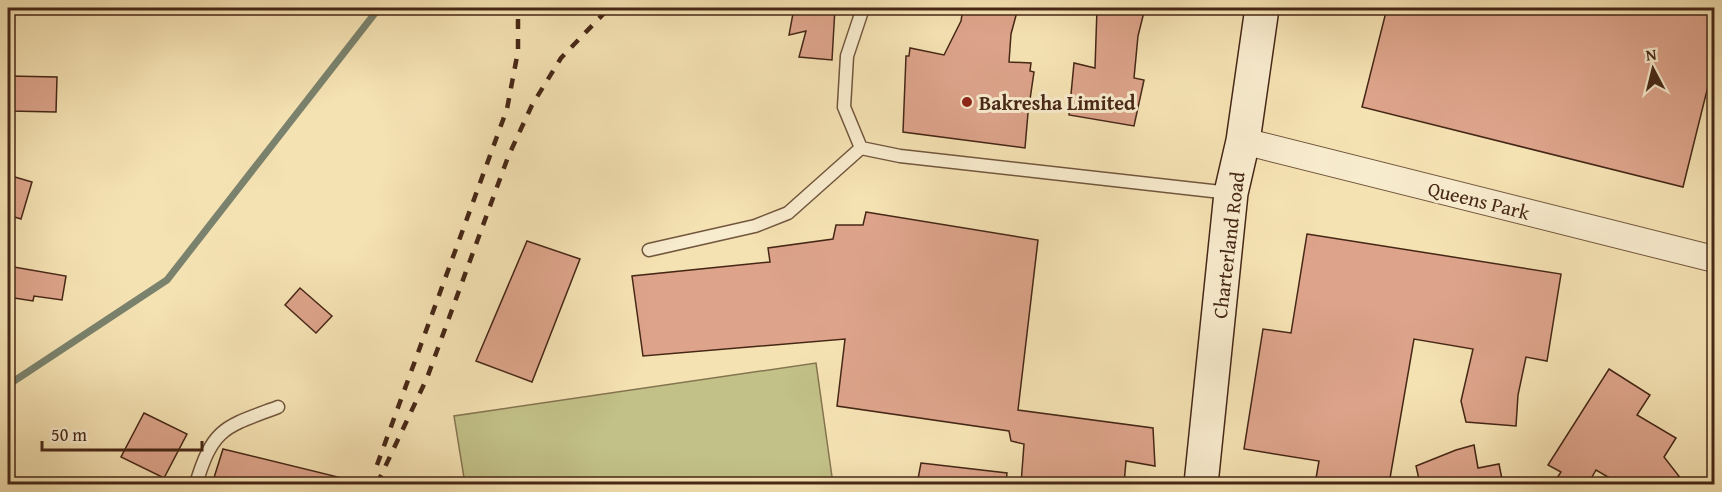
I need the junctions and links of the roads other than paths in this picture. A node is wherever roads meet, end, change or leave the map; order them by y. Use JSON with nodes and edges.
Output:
{"nodes":[{"id":1,"x":863,"y":8,"type":"edge"},
{"id":2,"x":1262,"y":8,"type":"edge"},
{"id":3,"x":1243,"y":141,"type":"junction"},
{"id":4,"x":861,"y":148,"type":"junction"},
{"id":5,"x":1231,"y":193,"type":"junction"},
{"id":6,"x":649,"y":250,"type":"dead end"},
{"id":7,"x":1714,"y":259,"type":"edge"},
{"id":8,"x":278,"y":407,"type":"dead end"},
{"id":9,"x":196,"y":484,"type":"edge"},
{"id":10,"x":1201,"y":484,"type":"edge"}],
"edges":[{"from":1,"to":4,"type":"lane"},
{"from":2,"to":3,"type":"street","name":"Charterland Road"},
{"from":3,"to":5,"type":"street","name":"Charterland Road"},
{"from":3,"to":7,"type":"street","name":"Queens Park"},
{"from":4,"to":5,"type":"lane"},
{"from":4,"to":6,"type":"lane"},
{"from":5,"to":10,"type":"street","name":"Charterland Road"},
{"from":8,"to":9,"type":"lane"}]}
